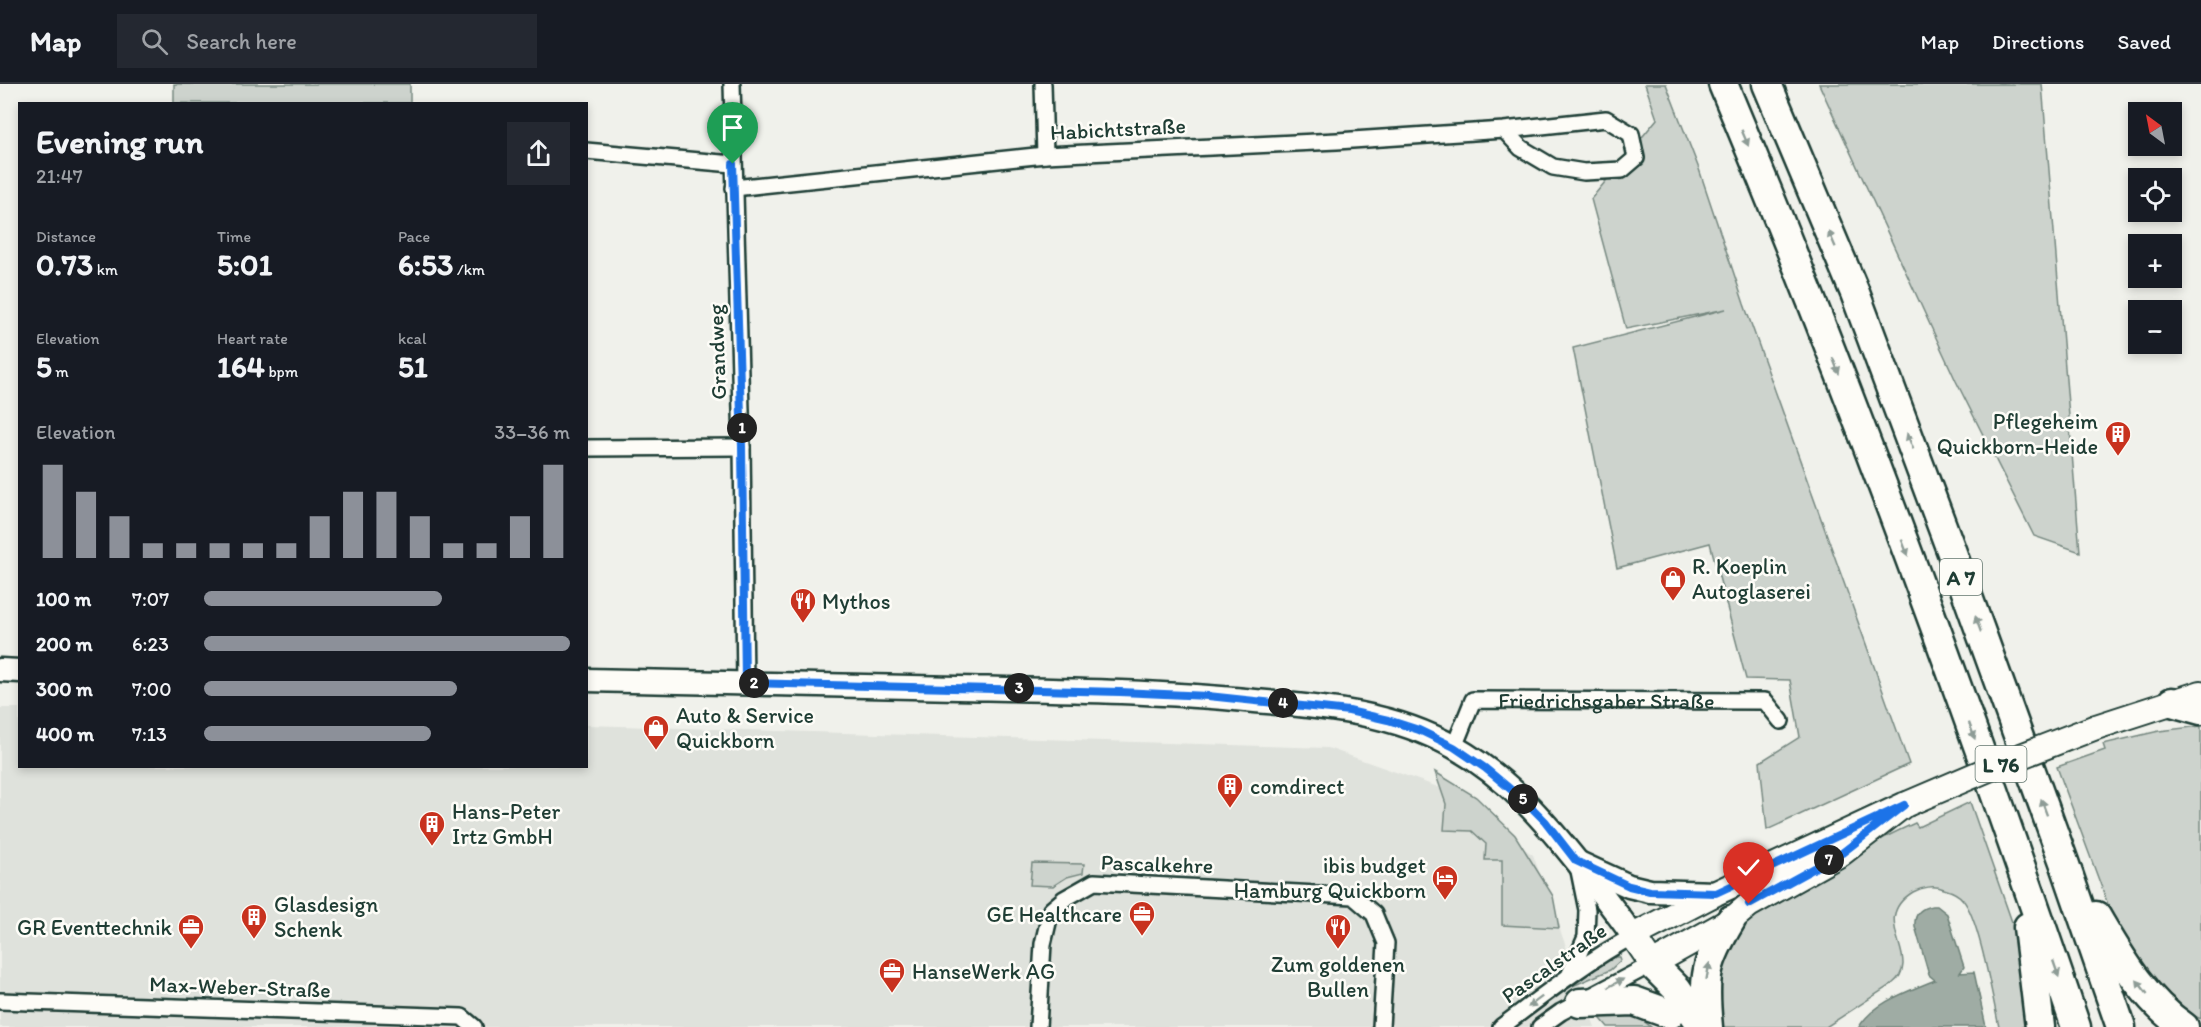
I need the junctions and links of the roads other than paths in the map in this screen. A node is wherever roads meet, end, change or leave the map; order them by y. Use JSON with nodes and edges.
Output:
{"nodes":[{"id":1,"x":732,"y":84,"type":"edge"},
{"id":2,"x":1043,"y":84,"type":"edge"},
{"id":3,"x":1723,"y":84,"type":"edge"},
{"id":4,"x":1767,"y":84,"type":"edge"},
{"id":5,"x":1504,"y":130,"type":"junction"},
{"id":6,"x":588,"y":151,"type":"edge"},
{"id":7,"x":1045,"y":155,"type":"junction"},
{"id":8,"x":733,"y":164,"type":"junction"},
{"id":9,"x":734,"y":188,"type":"junction"},
{"id":10,"x":742,"y":447,"type":"junction"},
{"id":11,"x":588,"y":448,"type":"edge"},
{"id":12,"x":0,"y":670,"type":"edge"},
{"id":13,"x":18,"y":671,"type":"edge"},
{"id":14,"x":588,"y":680,"type":"edge"},
{"id":15,"x":745,"y":683,"type":"junction"},
{"id":16,"x":2201,"y":693,"type":"edge"},
{"id":17,"x":2172,"y":702,"type":"junction"},
{"id":18,"x":2201,"y":710,"type":"edge"},
{"id":19,"x":1781,"y":721,"type":"dead end"},
{"id":20,"x":1454,"y":747,"type":"junction"},
{"id":21,"x":1905,"y":804,"type":"junction"},
{"id":22,"x":2017,"y":854,"type":"junction"},
{"id":23,"x":1576,"y":861,"type":"junction"},
{"id":24,"x":2064,"y":862,"type":"junction"},
{"id":25,"x":1716,"y":893,"type":"junction"},
{"id":26,"x":1731,"y":920,"type":"junction"},
{"id":27,"x":1633,"y":936,"type":"junction"},
{"id":28,"x":1652,"y":964,"type":"junction"},
{"id":29,"x":1569,"y":976,"type":"junction"},
{"id":30,"x":0,"y":1001,"type":"edge"},
{"id":31,"x":1580,"y":1003,"type":"junction"},
{"id":32,"x":1674,"y":1021,"type":"edge"},
{"id":33,"x":474,"y":1027,"type":"edge"},
{"id":34,"x":1038,"y":1027,"type":"edge"},
{"id":35,"x":1381,"y":1027,"type":"edge"},
{"id":36,"x":1501,"y":1027,"type":"edge"},
{"id":37,"x":1540,"y":1027,"type":"edge"},
{"id":38,"x":1703,"y":1027,"type":"edge"},
{"id":39,"x":1708,"y":1027,"type":"edge"},
{"id":40,"x":2040,"y":1027,"type":"edge"},
{"id":41,"x":2076,"y":1027,"type":"edge"},
{"id":42,"x":2121,"y":1027,"type":"edge"},
{"id":43,"x":2184,"y":1027,"type":"edge"}],
"edges":[{"from":1,"to":8,"type":"street","name":"Grandweg"},
{"from":2,"to":7,"type":"street"},
{"from":3,"to":22,"type":"highway","number":"A 7","one_way":true},
{"from":24,"to":4,"type":"highway","number":"A 7","one_way":true},
{"from":5,"to":5,"type":"street","name":"Habichtstraße"},
{"from":5,"to":7,"type":"street","name":"Habichtstraße"},
{"from":6,"to":8,"type":"street"},
{"from":7,"to":9,"type":"street","name":"Habichtstraße"},
{"from":8,"to":9,"type":"street","name":"Grandweg"},
{"from":9,"to":10,"type":"street","name":"Grandweg"},
{"from":10,"to":11,"type":"street"},
{"from":10,"to":15,"type":"street","name":"Grandweg"},
{"from":12,"to":13,"type":"main road"},
{"from":14,"to":15,"type":"main road","number":"L 76"},
{"from":15,"to":20,"type":"main road","number":"L 76"},
{"from":16,"to":17,"type":"main road","number":"L 76"},
{"from":17,"to":18,"type":"highway"},
{"from":17,"to":21,"type":"main road","number":"L 76","bridge":true},
{"from":19,"to":20,"type":"street","name":"Friedrichsgaber Straße"},
{"from":20,"to":23,"type":"main road","number":"L 76"},
{"from":21,"to":25,"type":"main road","number":"L 76"},
{"from":21,"to":26,"type":"main road","number":"L 76"},
{"from":22,"to":40,"type":"highway"},
{"from":22,"to":41,"type":"highway","number":"A 7","one_way":true},
{"from":23,"to":25,"type":"main road","number":"L 76"},
{"from":23,"to":27,"type":"main road","number":"L 76"},
{"from":23,"to":29,"type":"street"},
{"from":24,"to":42,"type":"highway","number":"A 7"},
{"from":43,"to":24,"type":"highway","one_way":true},
{"from":25,"to":27,"type":"main road","number":"L 76"},
{"from":26,"to":28,"type":"main road","number":"L 76"},
{"from":39,"to":26,"type":"highway","one_way":true},
{"from":27,"to":28,"type":"main road","number":"L 76"},
{"from":27,"to":29,"type":"street","name":"Pascalstraße"},
{"from":31,"to":28,"type":"street","name":"Pascalstraße","one_way":true},
{"from":28,"to":32,"type":"highway"},
{"from":28,"to":38,"type":"highway"},
{"from":29,"to":36,"type":"street","name":"Pascalstraße","one_way":true},
{"from":30,"to":33,"type":"street","name":"Max-Weber-Straße"},
{"from":31,"to":32,"type":"highway"},
{"from":31,"to":37,"type":"street","name":"Pascalstraße"},
{"from":34,"to":35,"type":"street","name":"Pascalkehre"}]}
